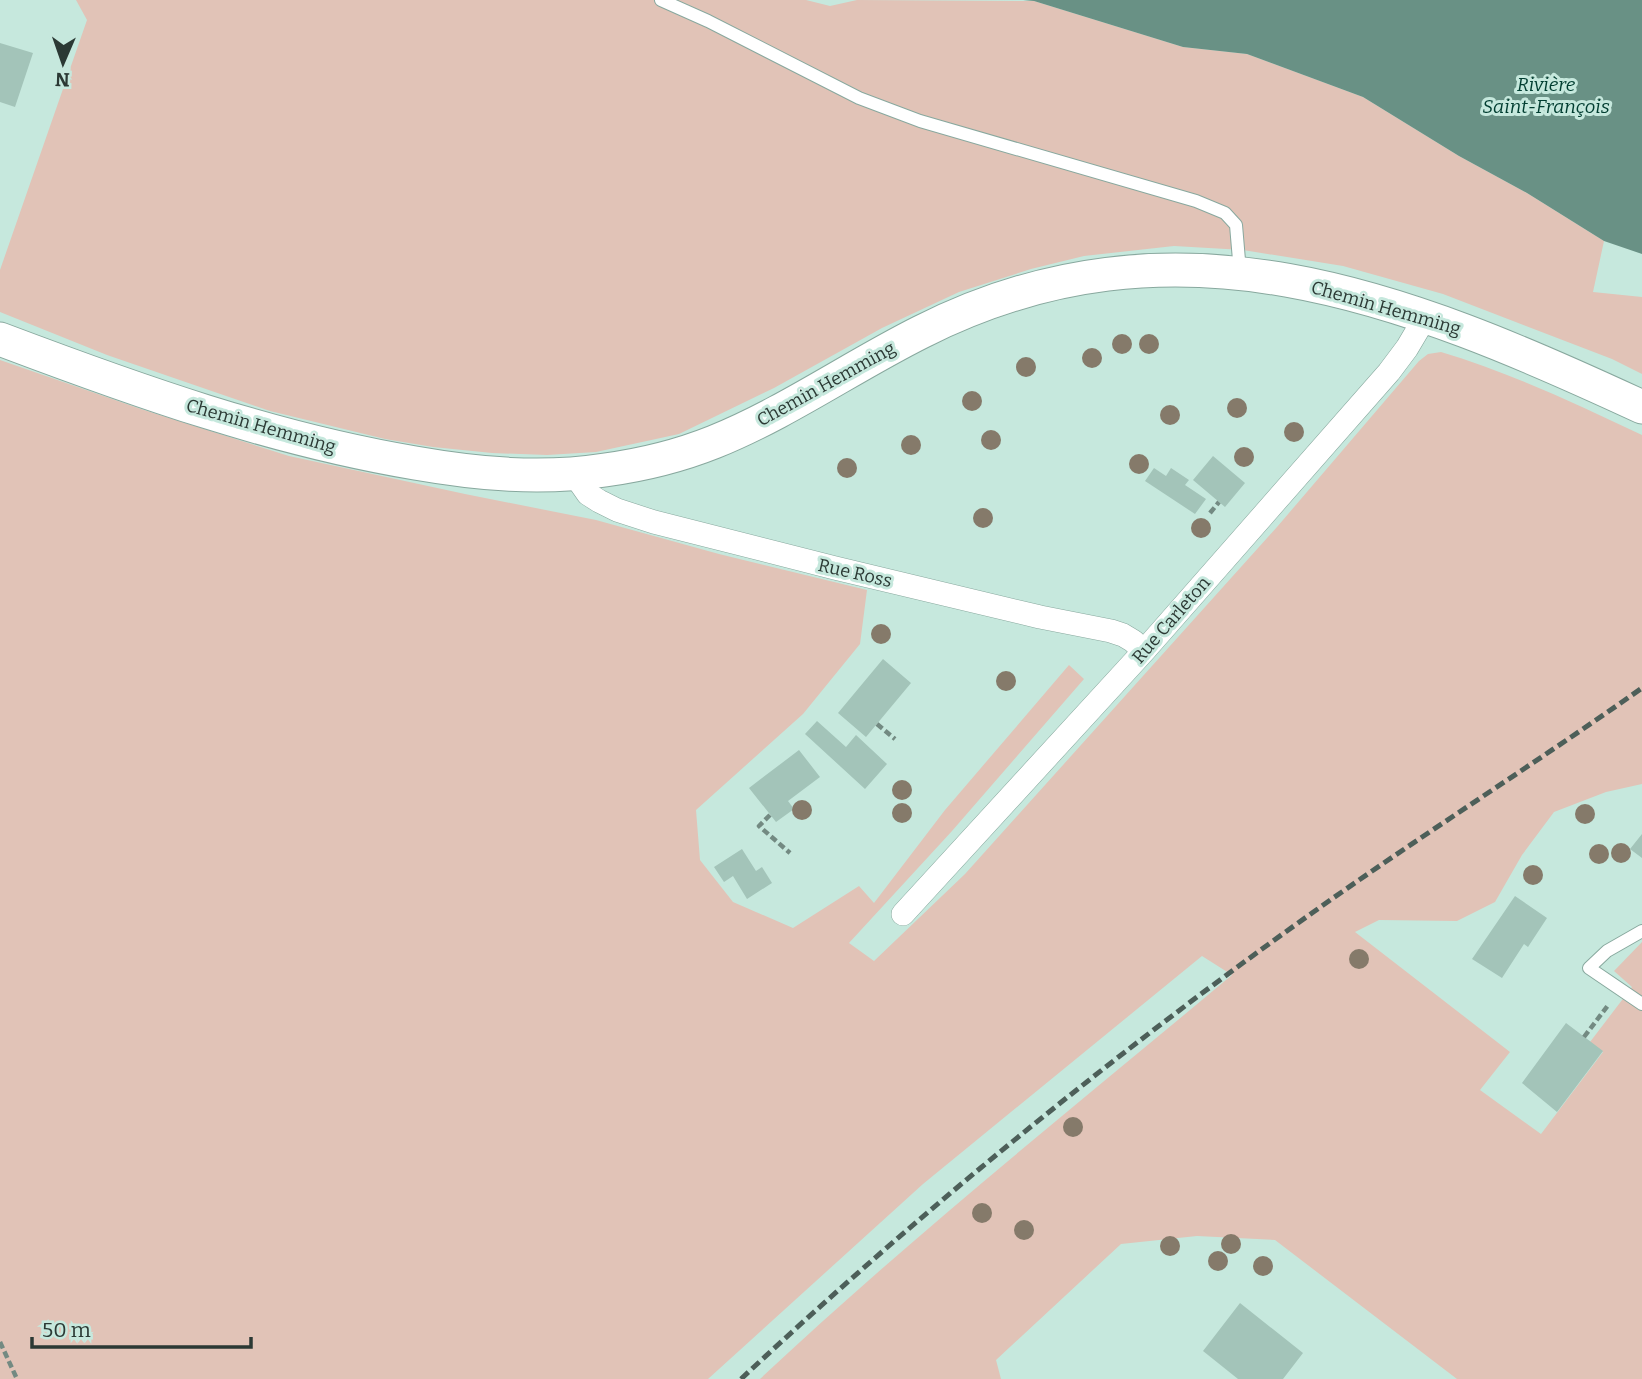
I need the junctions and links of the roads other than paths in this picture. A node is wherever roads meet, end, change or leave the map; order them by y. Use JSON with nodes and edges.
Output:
{"nodes":[{"id":1,"x":661,"y":0,"type":"edge"},
{"id":2,"x":1240,"y":273,"type":"junction"},
{"id":3,"x":1426,"y":316,"type":"junction"},
{"id":4,"x":0,"y":339,"type":"edge"},
{"id":5,"x":1642,"y":407,"type":"edge"},
{"id":6,"x":579,"y":473,"type":"junction"},
{"id":7,"x":1144,"y":651,"type":"junction"},
{"id":8,"x":902,"y":914,"type":"dead end"},
{"id":9,"x":1642,"y":931,"type":"edge"},
{"id":10,"x":1642,"y":1004,"type":"edge"}],
"edges":[{"from":1,"to":2,"type":"lane"},
{"from":2,"to":3,"type":"street","name":"Chemin Hemming"},
{"from":2,"to":6,"type":"street","name":"Chemin Hemming"},
{"from":3,"to":5,"type":"street","name":"Chemin Hemming"},
{"from":3,"to":7,"type":"street","name":"Rue Carleton"},
{"from":4,"to":6,"type":"street","name":"Chemin Hemming"},
{"from":6,"to":7,"type":"street","name":"Rue Ross"},
{"from":7,"to":8,"type":"street","name":"Rue Carleton"},
{"from":9,"to":10,"type":"lane"}]}
